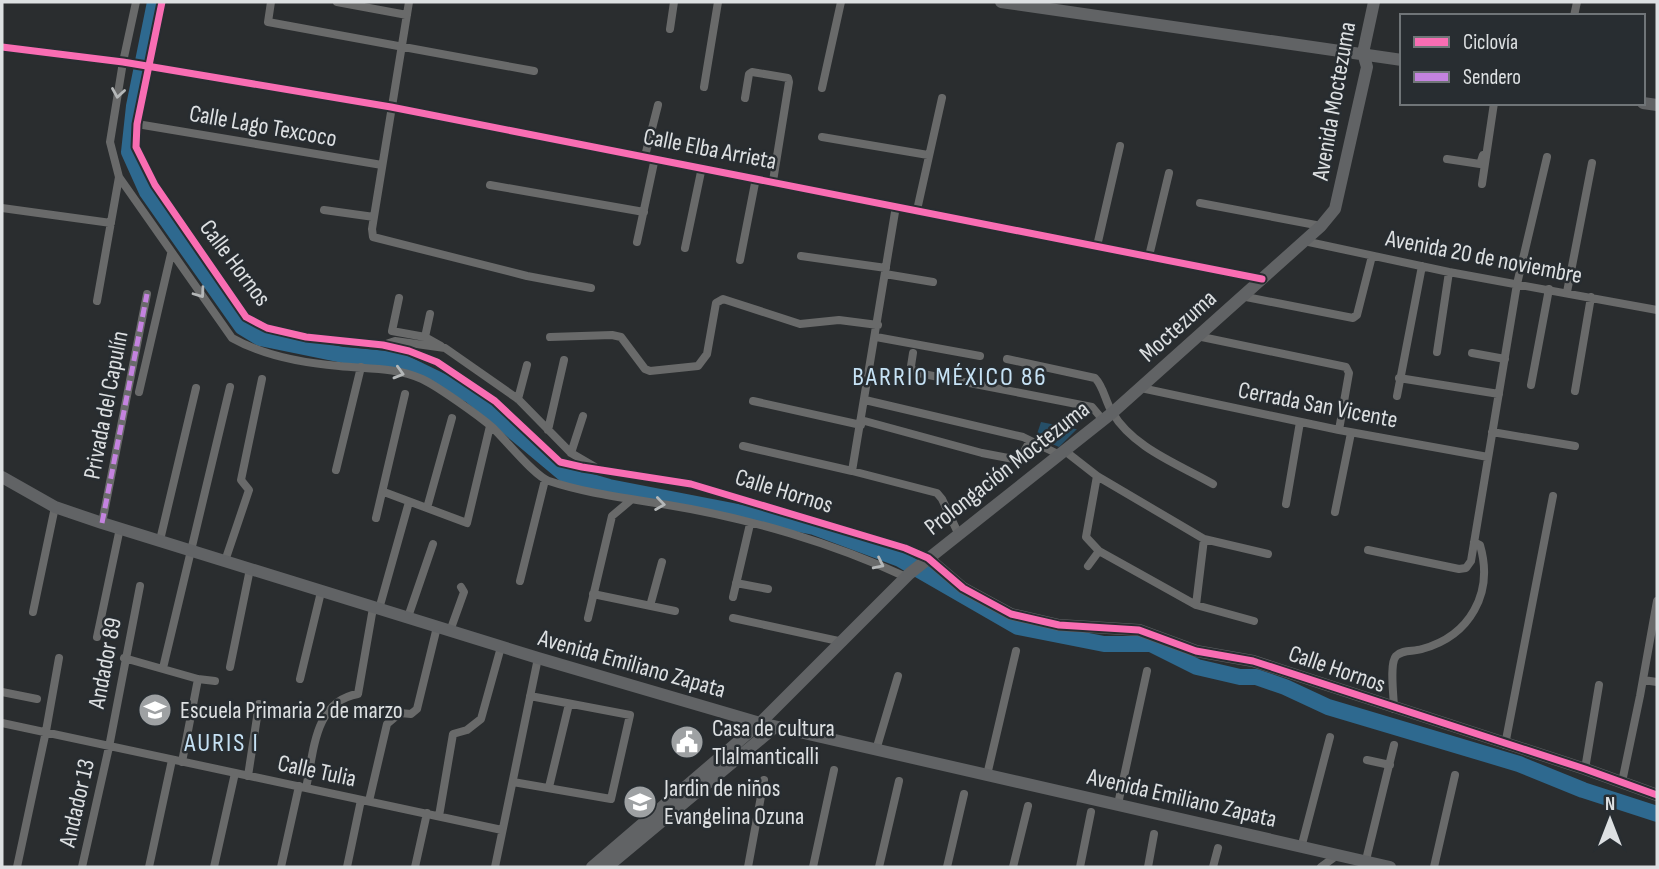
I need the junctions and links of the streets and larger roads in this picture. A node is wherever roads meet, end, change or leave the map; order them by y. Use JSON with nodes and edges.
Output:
{"nodes":[{"id":1,"x":136,"y":2,"type":"edge"},
{"id":2,"x":162,"y":2,"type":"edge"},
{"id":3,"x":271,"y":2,"type":"edge"},
{"id":4,"x":337,"y":2,"type":"edge"},
{"id":5,"x":409,"y":2,"type":"edge"},
{"id":6,"x":674,"y":2,"type":"edge"},
{"id":7,"x":719,"y":2,"type":"edge"},
{"id":8,"x":841,"y":2,"type":"edge"},
{"id":9,"x":1001,"y":2,"type":"edge"},
{"id":10,"x":1374,"y":2,"type":"edge"},
{"id":11,"x":407,"y":15,"type":"junction"},
{"id":12,"x":670,"y":29,"type":"dead end"},
{"id":13,"x":401,"y":46,"type":"junction"},
{"id":14,"x":2,"y":47,"type":"edge"},
{"id":15,"x":1363,"y":53,"type":"junction"},
{"id":16,"x":1400,"y":60,"type":"edge"},
{"id":17,"x":124,"y":62,"type":"junction"},
{"id":18,"x":147,"y":66,"type":"junction"},
{"id":19,"x":534,"y":71,"type":"dead end"},
{"id":20,"x":704,"y":87,"type":"dead end"},
{"id":21,"x":822,"y":88,"type":"dead end"},
{"id":22,"x":745,"y":98,"type":"dead end"},
{"id":23,"x":942,"y":98,"type":"dead end"},
{"id":24,"x":1494,"y":105,"type":"edge"},
{"id":25,"x":658,"y":106,"type":"dead end"},
{"id":26,"x":391,"y":107,"type":"junction"},
{"id":27,"x":137,"y":124,"type":"junction"},
{"id":28,"x":822,"y":137,"type":"dead end"},
{"id":29,"x":1487,"y":142,"type":"junction"},
{"id":30,"x":1120,"y":146,"type":"dead end"},
{"id":31,"x":928,"y":155,"type":"junction"},
{"id":32,"x":645,"y":156,"type":"junction"},
{"id":33,"x":1547,"y":157,"type":"dead end"},
{"id":34,"x":655,"y":158,"type":"junction"},
{"id":35,"x":1447,"y":159,"type":"dead end"},
{"id":36,"x":1592,"y":163,"type":"dead end"},
{"id":37,"x":382,"y":165,"type":"junction"},
{"id":38,"x":702,"y":167,"type":"junction"},
{"id":39,"x":1169,"y":173,"type":"dead end"},
{"id":40,"x":119,"y":177,"type":"junction"},
{"id":41,"x":756,"y":178,"type":"junction"},
{"id":42,"x":773,"y":181,"type":"junction"},
{"id":43,"x":1482,"y":184,"type":"dead end"},
{"id":44,"x":490,"y":185,"type":"dead end"},
{"id":45,"x":1200,"y":203,"type":"dead end"},
{"id":46,"x":896,"y":206,"type":"junction"},
{"id":47,"x":2,"y":208,"type":"edge"},
{"id":48,"x":324,"y":209,"type":"dead end"},
{"id":49,"x":1335,"y":209,"type":"joint"},
{"id":50,"x":917,"y":210,"type":"junction"},
{"id":51,"x":644,"y":212,"type":"junction"},
{"id":52,"x":374,"y":217,"type":"junction"},
{"id":53,"x":111,"y":223,"type":"junction"},
{"id":54,"x":1321,"y":226,"type":"junction"},
{"id":55,"x":1304,"y":241,"type":"junction"},
{"id":56,"x":638,"y":242,"type":"dead end"},
{"id":57,"x":1097,"y":246,"type":"junction"},
{"id":58,"x":685,"y":248,"type":"dead end"},
{"id":59,"x":171,"y":254,"type":"junction"},
{"id":60,"x":801,"y":256,"type":"dead end"},
{"id":61,"x":1149,"y":256,"type":"junction"},
{"id":62,"x":1372,"y":256,"type":"junction"},
{"id":63,"x":740,"y":260,"type":"dead end"},
{"id":64,"x":1422,"y":266,"type":"junction"},
{"id":65,"x":885,"y":271,"type":"junction"},
{"id":66,"x":1449,"y":272,"type":"junction"},
{"id":67,"x":1262,"y":279,"type":"junction"},
{"id":68,"x":933,"y":282,"type":"dead end"},
{"id":69,"x":1517,"y":284,"type":"junction"},
{"id":70,"x":591,"y":288,"type":"dead end"},
{"id":71,"x":1549,"y":289,"type":"junction"},
{"id":72,"x":1567,"y":292,"type":"junction"},
{"id":73,"x":147,"y":294,"type":"dead end"},
{"id":74,"x":1241,"y":296,"type":"junction"},
{"id":75,"x":1591,"y":297,"type":"junction"},
{"id":76,"x":398,"y":298,"type":"dead end"},
{"id":77,"x":97,"y":301,"type":"dead end"},
{"id":78,"x":1657,"y":310,"type":"edge"},
{"id":79,"x":430,"y":314,"type":"dead end"},
{"id":80,"x":878,"y":325,"type":"junction"},
{"id":81,"x":1198,"y":336,"type":"junction"},
{"id":82,"x":425,"y":337,"type":"junction"},
{"id":83,"x":551,"y":337,"type":"dead end"},
{"id":84,"x":876,"y":337,"type":"junction"},
{"id":85,"x":383,"y":345,"type":"junction"},
{"id":86,"x":445,"y":348,"type":"junction"},
{"id":87,"x":1437,"y":352,"type":"dead end"},
{"id":88,"x":913,"y":353,"type":"dead end"},
{"id":89,"x":1472,"y":353,"type":"dead end"},
{"id":90,"x":980,"y":356,"type":"dead end"},
{"id":91,"x":1007,"y":359,"type":"dead end"},
{"id":92,"x":1505,"y":359,"type":"junction"},
{"id":93,"x":564,"y":360,"type":"dead end"},
{"id":94,"x":527,"y":365,"type":"dead end"},
{"id":95,"x":361,"y":367,"type":"junction"},
{"id":96,"x":1399,"y":378,"type":"junction"},
{"id":97,"x":262,"y":379,"type":"dead end"},
{"id":98,"x":1531,"y":385,"type":"dead end"},
{"id":99,"x":230,"y":387,"type":"dead end"},
{"id":100,"x":196,"y":388,"type":"dead end"},
{"id":101,"x":1141,"y":388,"type":"junction"},
{"id":102,"x":1575,"y":391,"type":"dead end"},
{"id":103,"x":139,"y":392,"type":"dead end"},
{"id":104,"x":405,"y":394,"type":"dead end"},
{"id":105,"x":1499,"y":394,"type":"junction"},
{"id":106,"x":1397,"y":396,"type":"dead end"},
{"id":107,"x":518,"y":399,"type":"junction"},
{"id":108,"x":865,"y":400,"type":"junction"},
{"id":109,"x":753,"y":401,"type":"dead end"},
{"id":110,"x":583,"y":416,"type":"dead end"},
{"id":111,"x":1107,"y":416,"type":"junction"},
{"id":112,"x":452,"y":418,"type":"dead end"},
{"id":113,"x":861,"y":422,"type":"junction"},
{"id":114,"x":1300,"y":422,"type":"junction"},
{"id":115,"x":490,"y":426,"type":"junction"},
{"id":116,"x":548,"y":430,"type":"junction"},
{"id":117,"x":1339,"y":430,"type":"junction"},
{"id":118,"x":1492,"y":432,"type":"junction"},
{"id":119,"x":1351,"y":433,"type":"junction"},
{"id":120,"x":1030,"y":441,"type":"junction"},
{"id":121,"x":743,"y":446,"type":"dead end"},
{"id":122,"x":1576,"y":446,"type":"dead end"},
{"id":123,"x":571,"y":453,"type":"junction"},
{"id":124,"x":1063,"y":453,"type":"junction"},
{"id":125,"x":1488,"y":457,"type":"junction"},
{"id":126,"x":599,"y":469,"type":"junction"},
{"id":127,"x":336,"y":470,"type":"dead end"},
{"id":128,"x":852,"y":471,"type":"junction"},
{"id":129,"x":1097,"y":476,"type":"junction"},
{"id":130,"x":2,"y":477,"type":"edge"},
{"id":131,"x":545,"y":480,"type":"junction"},
{"id":132,"x":1213,"y":484,"type":"dead end"},
{"id":133,"x":384,"y":492,"type":"junction"},
{"id":134,"x":1553,"y":496,"type":"dead end"},
{"id":135,"x":631,"y":500,"type":"junction"},
{"id":136,"x":409,"y":502,"type":"junction"},
{"id":137,"x":1286,"y":504,"type":"dead end"},
{"id":138,"x":55,"y":507,"type":"junction"},
{"id":139,"x":427,"y":508,"type":"junction"},
{"id":140,"x":1335,"y":512,"type":"dead end"},
{"id":141,"x":376,"y":518,"type":"dead end"},
{"id":142,"x":102,"y":523,"type":"junction"},
{"id":143,"x":750,"y":524,"type":"junction"},
{"id":144,"x":120,"y":528,"type":"junction"},
{"id":145,"x":959,"y":535,"type":"junction"},
{"id":146,"x":1204,"y":539,"type":"junction"},
{"id":147,"x":160,"y":540,"type":"junction"},
{"id":148,"x":1474,"y":542,"type":"junction"},
{"id":149,"x":433,"y":544,"type":"dead end"},
{"id":150,"x":190,"y":550,"type":"junction"},
{"id":151,"x":1368,"y":550,"type":"dead end"},
{"id":152,"x":1099,"y":551,"type":"junction"},
{"id":153,"x":1268,"y":554,"type":"dead end"},
{"id":154,"x":926,"y":560,"type":"junction"},
{"id":155,"x":225,"y":561,"type":"junction"},
{"id":156,"x":662,"y":562,"type":"dead end"},
{"id":157,"x":1088,"y":566,"type":"dead end"},
{"id":158,"x":250,"y":569,"type":"junction"},
{"id":159,"x":907,"y":576,"type":"junction"},
{"id":160,"x":520,"y":581,"type":"dead end"},
{"id":161,"x":736,"y":583,"type":"junction"},
{"id":162,"x":139,"y":586,"type":"dead end"},
{"id":163,"x":461,"y":587,"type":"dead end"},
{"id":164,"x":768,"y":589,"type":"dead end"},
{"id":165,"x":321,"y":592,"type":"junction"},
{"id":166,"x":593,"y":594,"type":"junction"},
{"id":167,"x":733,"y":597,"type":"dead end"},
{"id":168,"x":1657,"y":601,"type":"edge"},
{"id":169,"x":1196,"y":605,"type":"junction"},
{"id":170,"x":650,"y":606,"type":"junction"},
{"id":171,"x":376,"y":608,"type":"junction"},
{"id":172,"x":675,"y":611,"type":"dead end"},
{"id":173,"x":33,"y":612,"type":"dead end"},
{"id":174,"x":408,"y":617,"type":"junction"},
{"id":175,"x":587,"y":618,"type":"dead end"},
{"id":176,"x":733,"y":618,"type":"dead end"},
{"id":177,"x":1254,"y":621,"type":"dead end"},
{"id":178,"x":437,"y":627,"type":"junction"},
{"id":179,"x":450,"y":631,"type":"junction"},
{"id":180,"x":97,"y":637,"type":"dead end"},
{"id":181,"x":843,"y":642,"type":"junction"},
{"id":182,"x":502,"y":647,"type":"junction"},
{"id":183,"x":1016,"y":651,"type":"dead end"},
{"id":184,"x":59,"y":658,"type":"dead end"},
{"id":185,"x":124,"y":658,"type":"junction"},
{"id":186,"x":538,"y":658,"type":"junction"},
{"id":187,"x":230,"y":667,"type":"dead end"},
{"id":188,"x":163,"y":668,"type":"junction"},
{"id":189,"x":1147,"y":671,"type":"dead end"},
{"id":190,"x":898,"y":676,"type":"dead end"},
{"id":191,"x":300,"y":678,"type":"dead end"},
{"id":192,"x":198,"y":679,"type":"junction"},
{"id":193,"x":1643,"y":680,"type":"junction"},
{"id":194,"x":215,"y":681,"type":"dead end"},
{"id":195,"x":1657,"y":682,"type":"edge"},
{"id":196,"x":1599,"y":685,"type":"dead end"},
{"id":197,"x":2,"y":692,"type":"edge"},
{"id":198,"x":530,"y":696,"type":"junction"},
{"id":199,"x":37,"y":699,"type":"dead end"},
{"id":200,"x":260,"y":704,"type":"dead end"},
{"id":201,"x":569,"y":704,"type":"junction"},
{"id":202,"x":1394,"y":709,"type":"junction"},
{"id":203,"x":2,"y":723,"type":"edge"},
{"id":204,"x":760,"y":723,"type":"junction"},
{"id":205,"x":775,"y":727,"type":"junction"},
{"id":206,"x":46,"y":731,"type":"junction"},
{"id":207,"x":1330,"y":737,"type":"dead end"},
{"id":208,"x":1394,"y":745,"type":"dead end"},
{"id":209,"x":1505,"y":745,"type":"junction"},
{"id":210,"x":109,"y":747,"type":"junction"},
{"id":211,"x":876,"y":750,"type":"junction"},
{"id":212,"x":173,"y":760,"type":"junction"},
{"id":213,"x":1367,"y":760,"type":"dead end"},
{"id":214,"x":182,"y":762,"type":"junction"},
{"id":215,"x":1390,"y":765,"type":"junction"},
{"id":216,"x":1585,"y":769,"type":"junction"},
{"id":217,"x":834,"y":770,"type":"dead end"},
{"id":218,"x":235,"y":773,"type":"junction"},
{"id":219,"x":987,"y":775,"type":"junction"},
{"id":220,"x":1455,"y":775,"type":"dead end"},
{"id":221,"x":248,"y":776,"type":"junction"},
{"id":222,"x":764,"y":780,"type":"dead end"},
{"id":223,"x":899,"y":781,"type":"dead end"},
{"id":224,"x":513,"y":782,"type":"junction"},
{"id":225,"x":1622,"y":782,"type":"junction"},
{"id":226,"x":302,"y":787,"type":"junction"},
{"id":227,"x":549,"y":787,"type":"junction"},
{"id":228,"x":964,"y":794,"type":"dead end"},
{"id":229,"x":1657,"y":795,"type":"edge"},
{"id":230,"x":365,"y":800,"type":"junction"},
{"id":231,"x":1118,"y":804,"type":"junction"},
{"id":232,"x":1028,"y":806,"type":"dead end"},
{"id":233,"x":1091,"y":812,"type":"dead end"},
{"id":234,"x":427,"y":813,"type":"junction"},
{"id":235,"x":439,"y":816,"type":"junction"},
{"id":236,"x":502,"y":830,"type":"junction"},
{"id":237,"x":1154,"y":834,"type":"dead end"},
{"id":238,"x":1217,"y":848,"type":"dead end"},
{"id":239,"x":1301,"y":848,"type":"junction"},
{"id":240,"x":1336,"y":856,"type":"junction"},
{"id":241,"x":602,"y":865,"type":"edge"},
{"id":242,"x":1365,"y":865,"type":"edge"},
{"id":243,"x":17,"y":867,"type":"edge"},
{"id":244,"x":82,"y":867,"type":"edge"},
{"id":245,"x":149,"y":867,"type":"edge"},
{"id":246,"x":215,"y":867,"type":"edge"},
{"id":247,"x":281,"y":867,"type":"edge"},
{"id":248,"x":347,"y":867,"type":"edge"},
{"id":249,"x":415,"y":867,"type":"edge"},
{"id":250,"x":495,"y":867,"type":"edge"},
{"id":251,"x":748,"y":867,"type":"edge"},
{"id":252,"x":813,"y":867,"type":"edge"},
{"id":253,"x":879,"y":867,"type":"edge"},
{"id":254,"x":947,"y":867,"type":"edge"},
{"id":255,"x":1013,"y":867,"type":"edge"},
{"id":256,"x":1080,"y":867,"type":"edge"},
{"id":257,"x":1147,"y":867,"type":"edge"},
{"id":258,"x":1213,"y":867,"type":"edge"},
{"id":259,"x":1321,"y":867,"type":"edge"},
{"id":260,"x":1390,"y":867,"type":"edge"},
{"id":261,"x":1434,"y":867,"type":"edge"}],
"edges":[{"from":1,"to":17,"type":"street"},
{"from":2,"to":18,"type":"street","name":"Calle Hornos"},
{"from":3,"to":13,"type":"street"},
{"from":4,"to":11,"type":"street"},
{"from":5,"to":11,"type":"street"},
{"from":6,"to":12,"type":"street"},
{"from":7,"to":20,"type":"street"},
{"from":8,"to":21,"type":"street"},
{"from":9,"to":15,"type":"street"},
{"from":10,"to":15,"type":"street","name":"Avenida Moctezuma"},
{"from":11,"to":13,"type":"street"},
{"from":13,"to":19,"type":"street"},
{"from":13,"to":26,"type":"street"},
{"from":14,"to":17,"type":"street","name":"Calle Elba Arrieta"},
{"from":15,"to":16,"type":"street"},
{"from":15,"to":49,"type":"street","name":"Avenida Moctezuma"},
{"from":17,"to":18,"type":"street","name":"Calle Elba Arrieta"},
{"from":17,"to":40,"type":"street","one_way":true},
{"from":18,"to":26,"type":"street","name":"Calle Elba Arrieta"},
{"from":18,"to":27,"type":"street","name":"Calle Hornos"},
{"from":22,"to":42,"type":"street"},
{"from":23,"to":31,"type":"street"},
{"from":24,"to":29,"type":"street"},
{"from":25,"to":32,"type":"street"},
{"from":26,"to":32,"type":"street","name":"Calle Elba Arrieta"},
{"from":26,"to":37,"type":"street"},
{"from":27,"to":37,"type":"street","name":"Calle Lago Texcoco"},
{"from":27,"to":85,"type":"street","name":"Calle Hornos"},
{"from":28,"to":31,"type":"street"},
{"from":29,"to":35,"type":"street"},
{"from":29,"to":43,"type":"street"},
{"from":30,"to":57,"type":"street"},
{"from":31,"to":50,"type":"street"},
{"from":32,"to":34,"type":"street","name":"Calle Elba Arrieta"},
{"from":33,"to":69,"type":"street"},
{"from":34,"to":38,"type":"street","name":"Calle Elba Arrieta"},
{"from":34,"to":51,"type":"street"},
{"from":36,"to":72,"type":"street"},
{"from":37,"to":52,"type":"street"},
{"from":38,"to":41,"type":"street","name":"Calle Elba Arrieta"},
{"from":38,"to":58,"type":"street"},
{"from":39,"to":61,"type":"street"},
{"from":40,"to":53,"type":"street"},
{"from":40,"to":59,"type":"street"},
{"from":41,"to":42,"type":"street","name":"Calle Elba Arrieta"},
{"from":41,"to":63,"type":"street"},
{"from":42,"to":46,"type":"street","name":"Calle Elba Arrieta"},
{"from":44,"to":51,"type":"street"},
{"from":45,"to":54,"type":"street"},
{"from":46,"to":50,"type":"street","name":"Calle Elba Arrieta"},
{"from":46,"to":65,"type":"street"},
{"from":47,"to":53,"type":"street"},
{"from":48,"to":52,"type":"street"},
{"from":49,"to":54,"type":"street","name":"Moctezuma"},
{"from":50,"to":57,"type":"street","name":"Calle Elba Arrieta"},
{"from":51,"to":56,"type":"street"},
{"from":52,"to":70,"type":"street"},
{"from":53,"to":77,"type":"street"},
{"from":54,"to":55,"type":"street","name":"Moctezuma"},
{"from":55,"to":62,"type":"street","name":"Avenida 20 de noviembre"},
{"from":55,"to":67,"type":"street","name":"Moctezuma"},
{"from":57,"to":61,"type":"street","name":"Calle Elba Arrieta"},
{"from":59,"to":95,"type":"street","one_way":true},
{"from":59,"to":103,"type":"street"},
{"from":60,"to":65,"type":"street"},
{"from":61,"to":67,"type":"street","name":"Calle Elba Arrieta"},
{"from":62,"to":64,"type":"street","name":"Avenida 20 de noviembre"},
{"from":62,"to":74,"type":"street"},
{"from":64,"to":66,"type":"street","name":"Avenida 20 de noviembre"},
{"from":64,"to":96,"type":"street"},
{"from":65,"to":68,"type":"street"},
{"from":65,"to":80,"type":"street"},
{"from":66,"to":69,"type":"street","name":"Avenida 20 de noviembre"},
{"from":66,"to":87,"type":"street"},
{"from":67,"to":74,"type":"street","name":"Moctezuma"},
{"from":69,"to":71,"type":"street","name":"Avenida 20 de noviembre"},
{"from":69,"to":92,"type":"street"},
{"from":71,"to":72,"type":"street","name":"Avenida 20 de noviembre"},
{"from":71,"to":98,"type":"street"},
{"from":72,"to":75,"type":"street","name":"Avenida 20 de noviembre"},
{"from":73,"to":142,"type":"street","name":"Privada del Capulín"},
{"from":74,"to":81,"type":"street","name":"Moctezuma"},
{"from":75,"to":78,"type":"street","name":"Avenida 20 de noviembre"},
{"from":75,"to":102,"type":"street"},
{"from":76,"to":82,"type":"street"},
{"from":79,"to":82,"type":"street"},
{"from":80,"to":83,"type":"street"},
{"from":80,"to":84,"type":"street"},
{"from":81,"to":101,"type":"street","name":"Moctezuma"},
{"from":81,"to":117,"type":"street"},
{"from":82,"to":86,"type":"street"},
{"from":84,"to":90,"type":"street"},
{"from":84,"to":108,"type":"street"},
{"from":85,"to":86,"type":"street"},
{"from":85,"to":126,"type":"street","name":"Calle Hornos"},
{"from":86,"to":107,"type":"street"},
{"from":88,"to":111,"type":"street"},
{"from":89,"to":92,"type":"street"},
{"from":91,"to":111,"type":"street"},
{"from":92,"to":105,"type":"street"},
{"from":93,"to":116,"type":"street"},
{"from":94,"to":107,"type":"street"},
{"from":95,"to":115,"type":"street","one_way":true},
{"from":95,"to":127,"type":"street"},
{"from":96,"to":105,"type":"street"},
{"from":96,"to":106,"type":"street"},
{"from":97,"to":155,"type":"street"},
{"from":99,"to":150,"type":"street"},
{"from":100,"to":147,"type":"street"},
{"from":101,"to":111,"type":"street","name":"Prolongación Moctezuma"},
{"from":101,"to":114,"type":"street","name":"Cerrada San Vicente"},
{"from":104,"to":133,"type":"street"},
{"from":105,"to":118,"type":"street"},
{"from":107,"to":116,"type":"street"},
{"from":108,"to":113,"type":"street"},
{"from":108,"to":120,"type":"street"},
{"from":109,"to":113,"type":"street"},
{"from":110,"to":123,"type":"street"},
{"from":111,"to":124,"type":"street","name":"Prolongación Moctezuma"},
{"from":111,"to":132,"type":"street"},
{"from":112,"to":139,"type":"street"},
{"from":113,"to":120,"type":"street"},
{"from":113,"to":128,"type":"street"},
{"from":114,"to":117,"type":"street","name":"Cerrada San Vicente"},
{"from":114,"to":137,"type":"street"},
{"from":115,"to":131,"type":"street"},
{"from":115,"to":139,"type":"street"},
{"from":116,"to":123,"type":"street"},
{"from":117,"to":119,"type":"street","name":"Cerrada San Vicente"},
{"from":118,"to":122,"type":"street"},
{"from":118,"to":125,"type":"street"},
{"from":119,"to":125,"type":"street","name":"Cerrada San Vicente"},
{"from":119,"to":140,"type":"street"},
{"from":120,"to":124,"type":"street"},
{"from":121,"to":128,"type":"street"},
{"from":123,"to":126,"type":"street"},
{"from":124,"to":129,"type":"street"},
{"from":124,"to":145,"type":"street","name":"Prolongación Moctezuma"},
{"from":125,"to":148,"type":"street"},
{"from":126,"to":154,"type":"street","name":"Calle Hornos"},
{"from":128,"to":145,"type":"street"},
{"from":129,"to":146,"type":"street"},
{"from":129,"to":152,"type":"street"},
{"from":130,"to":138,"type":"street","name":"Avenida Emiliano Zapata"},
{"from":131,"to":135,"type":"street"},
{"from":131,"to":160,"type":"street"},
{"from":133,"to":136,"type":"street"},
{"from":133,"to":141,"type":"street"},
{"from":134,"to":209,"type":"street"},
{"from":135,"to":143,"type":"street","one_way":true},
{"from":135,"to":166,"type":"street"},
{"from":136,"to":139,"type":"street"},
{"from":136,"to":171,"type":"street"},
{"from":138,"to":142,"type":"street","name":"Avenida Emiliano Zapata"},
{"from":138,"to":173,"type":"street"},
{"from":142,"to":144,"type":"street","name":"Avenida Emiliano Zapata"},
{"from":143,"to":159,"type":"street","one_way":true},
{"from":143,"to":161,"type":"street"},
{"from":144,"to":147,"type":"street","name":"Avenida Emiliano Zapata"},
{"from":144,"to":180,"type":"street"},
{"from":145,"to":154,"type":"street","name":"Prolongación Moctezuma"},
{"from":146,"to":153,"type":"street"},
{"from":146,"to":169,"type":"street"},
{"from":147,"to":150,"type":"street","name":"Avenida Emiliano Zapata"},
{"from":148,"to":151,"type":"street"},
{"from":148,"to":202,"type":"street"},
{"from":149,"to":174,"type":"street"},
{"from":150,"to":155,"type":"street","name":"Avenida Emiliano Zapata"},
{"from":150,"to":188,"type":"street"},
{"from":152,"to":157,"type":"street"},
{"from":152,"to":169,"type":"street"},
{"from":154,"to":159,"type":"street","name":"Prolongación Moctezuma"},
{"from":154,"to":202,"type":"street","name":"Calle Hornos"},
{"from":155,"to":158,"type":"street","name":"Avenida Emiliano Zapata"},
{"from":156,"to":170,"type":"street"},
{"from":158,"to":165,"type":"street","name":"Avenida Emiliano Zapata"},
{"from":158,"to":187,"type":"street"},
{"from":159,"to":181,"type":"street","name":"Prolongación Moctezuma"},
{"from":161,"to":164,"type":"street"},
{"from":161,"to":167,"type":"street"},
{"from":162,"to":185,"type":"street","name":"Andador 89"},
{"from":163,"to":179,"type":"street"},
{"from":165,"to":171,"type":"street","name":"Avenida Emiliano Zapata"},
{"from":165,"to":191,"type":"street"},
{"from":166,"to":170,"type":"street"},
{"from":166,"to":175,"type":"street"},
{"from":168,"to":193,"type":"street"},
{"from":169,"to":177,"type":"street"},
{"from":170,"to":172,"type":"street"},
{"from":171,"to":174,"type":"street","name":"Avenida Emiliano Zapata"},
{"from":171,"to":226,"type":"street"},
{"from":174,"to":178,"type":"street","name":"Avenida Emiliano Zapata"},
{"from":176,"to":181,"type":"street"},
{"from":178,"to":179,"type":"street","name":"Avenida Emiliano Zapata"},
{"from":178,"to":230,"type":"street"},
{"from":179,"to":182,"type":"street","name":"Avenida Emiliano Zapata"},
{"from":181,"to":204,"type":"street","name":"Prolongación Moctezuma"},
{"from":182,"to":186,"type":"street","name":"Avenida Emiliano Zapata"},
{"from":182,"to":235,"type":"street"},
{"from":183,"to":219,"type":"street"},
{"from":184,"to":206,"type":"street"},
{"from":185,"to":188,"type":"street"},
{"from":185,"to":210,"type":"street","name":"Andador 89"},
{"from":186,"to":198,"type":"street"},
{"from":186,"to":204,"type":"street","name":"Avenida Emiliano Zapata"},
{"from":188,"to":192,"type":"street"},
{"from":189,"to":231,"type":"street"},
{"from":190,"to":211,"type":"street"},
{"from":192,"to":194,"type":"street"},
{"from":192,"to":214,"type":"street"},
{"from":193,"to":195,"type":"street"},
{"from":193,"to":225,"type":"street"},
{"from":196,"to":216,"type":"street"},
{"from":197,"to":199,"type":"street"},
{"from":198,"to":201,"type":"street"},
{"from":198,"to":224,"type":"street"},
{"from":200,"to":221,"type":"street"},
{"from":201,"to":227,"type":"street"},
{"from":201,"to":227,"type":"street"},
{"from":202,"to":209,"type":"street","name":"Calle Hornos"},
{"from":203,"to":206,"type":"street","name":"Calle Tulia"},
{"from":204,"to":205,"type":"street","name":"Avenida Emiliano Zapata"},
{"from":204,"to":241,"type":"street","name":"Prolongación Moctezuma"},
{"from":205,"to":211,"type":"street","name":"Avenida Emiliano Zapata"},
{"from":205,"to":241,"type":"street","name":"Prolongación Moctezuma"},
{"from":206,"to":210,"type":"street","name":"Calle Tulia"},
{"from":206,"to":243,"type":"street"},
{"from":207,"to":239,"type":"street"},
{"from":208,"to":215,"type":"street"},
{"from":209,"to":216,"type":"street","name":"Calle Hornos"},
{"from":210,"to":212,"type":"street","name":"Calle Tulia"},
{"from":210,"to":244,"type":"street","name":"Andador 13"},
{"from":211,"to":219,"type":"street","name":"Avenida Emiliano Zapata"},
{"from":212,"to":214,"type":"street","name":"Calle Tulia"},
{"from":212,"to":245,"type":"street"},
{"from":213,"to":215,"type":"street"},
{"from":214,"to":218,"type":"street","name":"Calle Tulia"},
{"from":215,"to":242,"type":"street"},
{"from":216,"to":225,"type":"street","name":"Calle Hornos"},
{"from":217,"to":252,"type":"street"},
{"from":218,"to":221,"type":"street","name":"Calle Tulia"},
{"from":218,"to":246,"type":"street"},
{"from":219,"to":231,"type":"street","name":"Avenida Emiliano Zapata"},
{"from":220,"to":261,"type":"street"},
{"from":221,"to":226,"type":"street","name":"Calle Tulia"},
{"from":222,"to":251,"type":"street"},
{"from":223,"to":253,"type":"street"},
{"from":224,"to":227,"type":"street"},
{"from":224,"to":236,"type":"street"},
{"from":225,"to":229,"type":"street","name":"Calle Hornos"},
{"from":226,"to":230,"type":"street","name":"Calle Tulia"},
{"from":226,"to":247,"type":"street"},
{"from":228,"to":254,"type":"street"},
{"from":230,"to":234,"type":"street","name":"Calle Tulia"},
{"from":230,"to":248,"type":"street"},
{"from":231,"to":239,"type":"street","name":"Avenida Emiliano Zapata"},
{"from":232,"to":255,"type":"street"},
{"from":233,"to":256,"type":"street"},
{"from":234,"to":235,"type":"street","name":"Calle Tulia"},
{"from":234,"to":249,"type":"street"},
{"from":235,"to":236,"type":"street","name":"Calle Tulia"},
{"from":236,"to":250,"type":"street"},
{"from":237,"to":257,"type":"street"},
{"from":238,"to":258,"type":"street"},
{"from":239,"to":240,"type":"street","name":"Avenida Emiliano Zapata"},
{"from":240,"to":242,"type":"street","name":"Avenida Emiliano Zapata"},
{"from":240,"to":259,"type":"street"},
{"from":242,"to":260,"type":"street","name":"Avenida Emiliano Zapata"}]}
